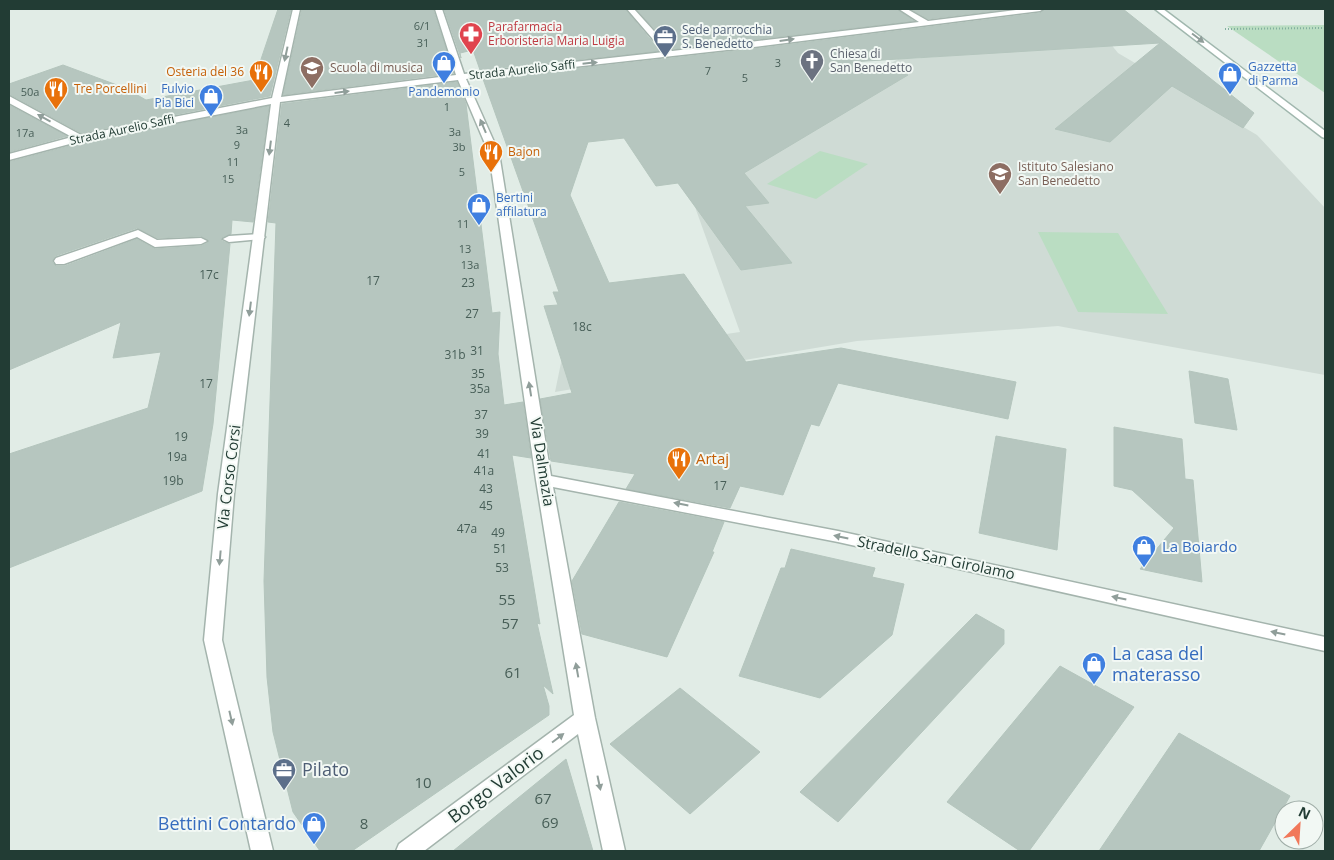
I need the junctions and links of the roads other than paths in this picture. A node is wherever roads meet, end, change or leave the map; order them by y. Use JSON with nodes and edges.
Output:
{"nodes":[{"id":1,"x":296,"y":9,"type":"edge"},
{"id":2,"x":438,"y":9,"type":"edge"},
{"id":3,"x":630,"y":9,"type":"edge"},
{"id":4,"x":902,"y":9,"type":"edge"},
{"id":5,"x":1040,"y":9,"type":"edge"},
{"id":6,"x":1159,"y":9,"type":"edge"},
{"id":7,"x":925,"y":22,"type":"junction"},
{"id":8,"x":670,"y":54,"type":"junction"},
{"id":9,"x":462,"y":77,"type":"junction"},
{"id":10,"x":9,"y":99,"type":"edge"},
{"id":11,"x":276,"y":100,"type":"junction"},
{"id":12,"x":1325,"y":135,"type":"edge"},
{"id":13,"x":80,"y":138,"type":"junction"},
{"id":14,"x":9,"y":156,"type":"edge"},
{"id":15,"x":259,"y":237,"type":"junction"},
{"id":16,"x":229,"y":239,"type":"dead end"},
{"id":17,"x":201,"y":241,"type":"dead end"},
{"id":18,"x":60,"y":261,"type":"dead end"},
{"id":19,"x":544,"y":480,"type":"junction"},
{"id":20,"x":1325,"y":644,"type":"edge"},
{"id":21,"x":585,"y":718,"type":"junction"},
{"id":22,"x":262,"y":851,"type":"edge"},
{"id":23,"x":407,"y":851,"type":"edge"},
{"id":24,"x":614,"y":851,"type":"edge"}],
"edges":[{"from":1,"to":11,"type":"street","name":"Via Corso Corsi","one_way":true},
{"from":2,"to":9,"type":"street","name":"Via Dalmazia"},
{"from":3,"to":8,"type":"street"},
{"from":4,"to":7,"type":"street"},
{"from":5,"to":7,"type":"street","name":"Strada Aurelio Saffi"},
{"from":6,"to":12,"type":"street","one_way":true},
{"from":8,"to":7,"type":"street","name":"Strada Aurelio Saffi","one_way":true},
{"from":9,"to":8,"type":"street","name":"Strada Aurelio Saffi","one_way":true},
{"from":11,"to":9,"type":"street","name":"Strada Aurelio Saffi","one_way":true},
{"from":19,"to":9,"type":"street","name":"Via Dalmazia","one_way":true},
{"from":13,"to":10,"type":"street","one_way":true},
{"from":11,"to":13,"type":"street","name":"Strada Aurelio Saffi"},
{"from":11,"to":15,"type":"street","name":"Via Corso Corsi","one_way":true},
{"from":13,"to":14,"type":"street","name":"Strada Aurelio Saffi"},
{"from":15,"to":16,"type":"street"},
{"from":15,"to":22,"type":"street","name":"Via Corso Corsi","one_way":true},
{"from":17,"to":18,"type":"street"},
{"from":20,"to":19,"type":"street","name":"Stradello San Girolamo","one_way":true},
{"from":21,"to":19,"type":"street","name":"Via Dalmazia","one_way":true},
{"from":23,"to":21,"type":"street","name":"Borgo Valorio","one_way":true},
{"from":21,"to":24,"type":"street","name":"Via Dalmazia","one_way":true}]}
